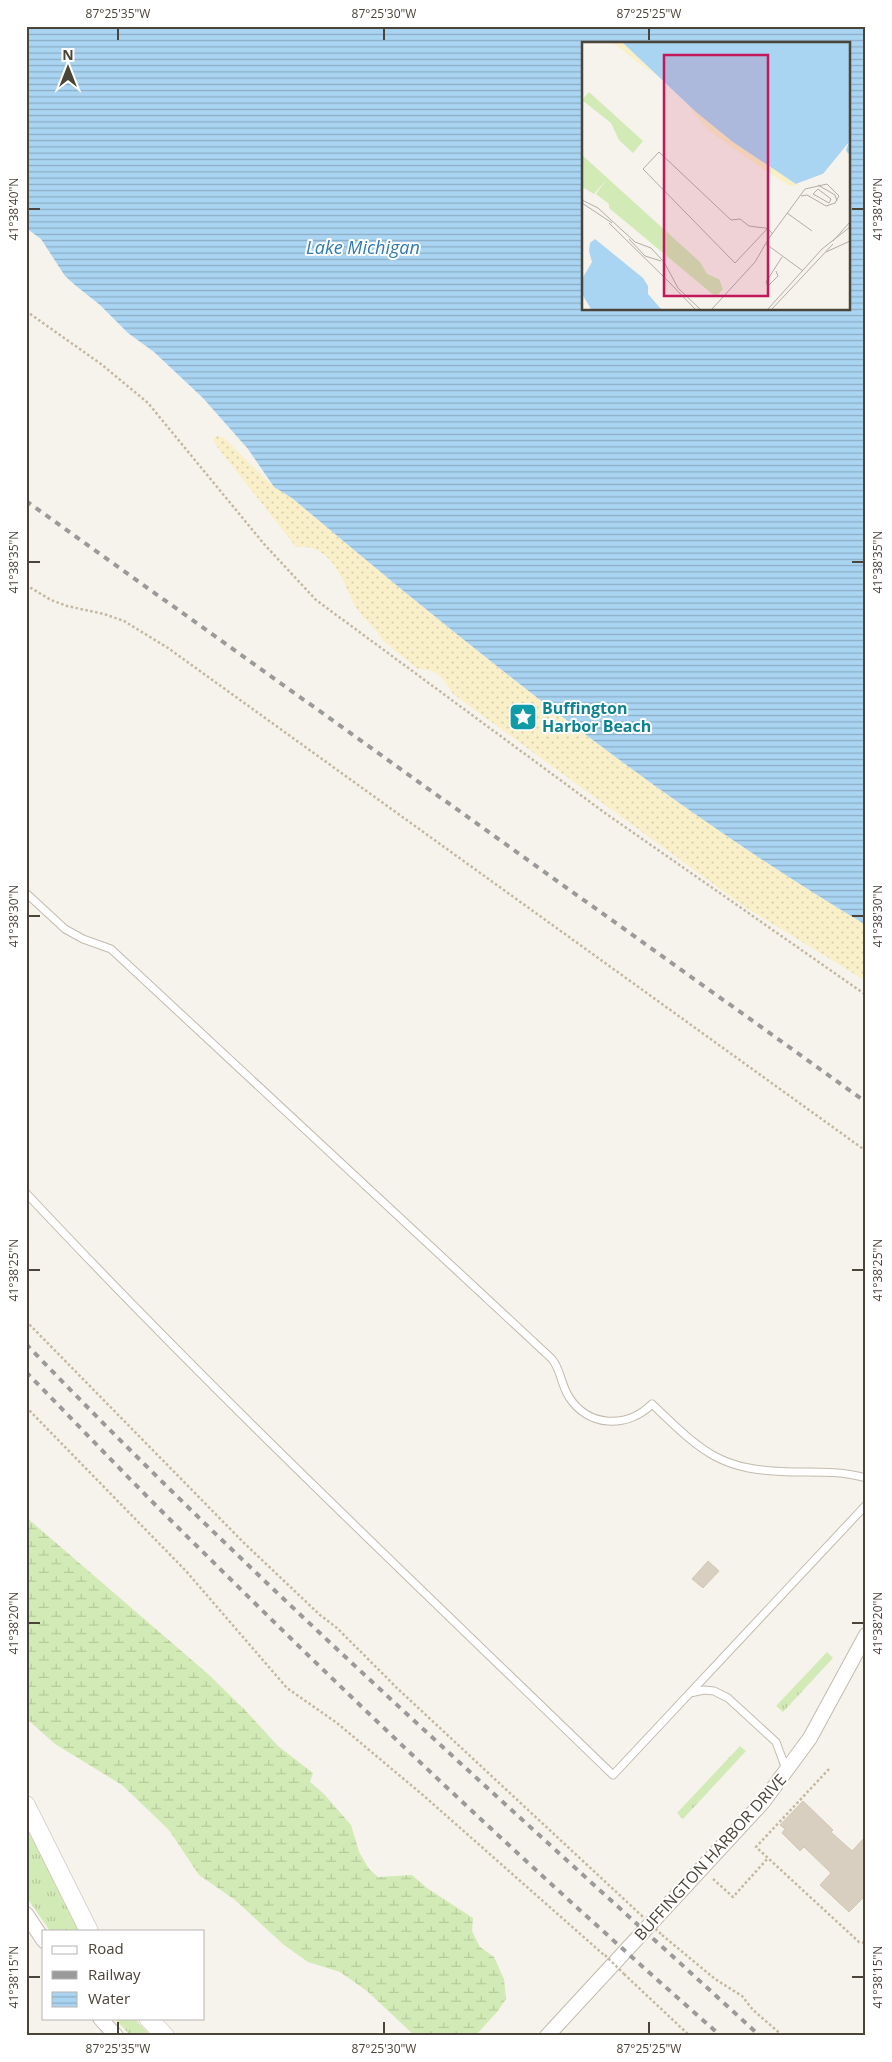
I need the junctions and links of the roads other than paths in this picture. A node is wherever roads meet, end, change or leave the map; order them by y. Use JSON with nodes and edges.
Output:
{"nodes":[{"id":1,"x":26,"y":894,"type":"edge"},
{"id":2,"x":26,"y":1193,"type":"edge"},
{"id":3,"x":866,"y":1478,"type":"edge"},
{"id":4,"x":866,"y":1505,"type":"edge"},
{"id":5,"x":866,"y":1635,"type":"edge"},
{"id":6,"x":690,"y":1693,"type":"junction"},
{"id":7,"x":786,"y":1772,"type":"junction"},
{"id":8,"x":26,"y":1805,"type":"edge"},
{"id":9,"x":26,"y":1914,"type":"edge"},
{"id":10,"x":26,"y":1920,"type":"edge"},
{"id":11,"x":88,"y":1930,"type":"edge"},
{"id":12,"x":41,"y":1937,"type":"edge"},
{"id":13,"x":102,"y":2020,"type":"edge"},
{"id":14,"x":150,"y":2020,"type":"edge"},
{"id":15,"x":116,"y":2036,"type":"edge"},
{"id":16,"x":164,"y":2036,"type":"edge"},
{"id":17,"x":547,"y":2036,"type":"edge"}],
"edges":[{"from":1,"to":3,"type":"lane"},
{"from":2,"to":6,"type":"lane"},
{"from":4,"to":6,"type":"lane"},
{"from":5,"to":7,"type":"street","name":"BUFFINGTON HARBOR DRIVE"},
{"from":6,"to":7,"type":"lane"},
{"from":7,"to":17,"type":"street","name":"BUFFINGTON HARBOR DRIVE"},
{"from":8,"to":11,"type":"street"},
{"from":9,"to":12,"type":"street"},
{"from":10,"to":12,"type":"street"},
{"from":13,"to":15,"type":"street"},
{"from":14,"to":16,"type":"street"}]}
